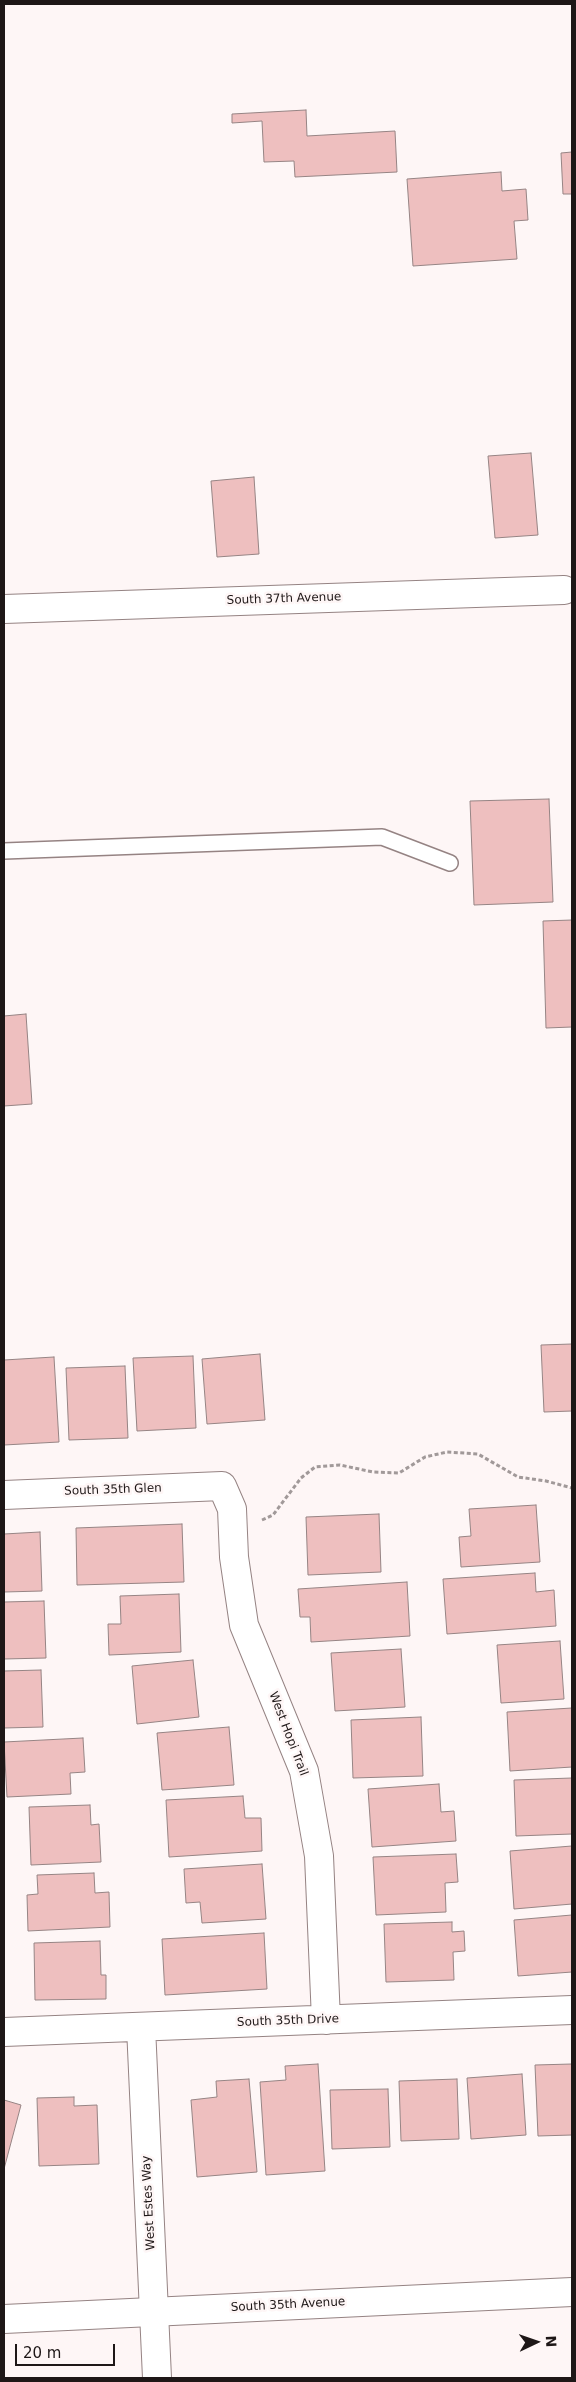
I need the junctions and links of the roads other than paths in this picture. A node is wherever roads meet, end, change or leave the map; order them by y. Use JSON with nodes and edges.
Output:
{"nodes":[{"id":1,"x":564,"y":590,"type":"dead end"},
{"id":2,"x":4,"y":609,"type":"edge"},
{"id":3,"x":4,"y":851,"type":"edge"},
{"id":4,"x":450,"y":863,"type":"dead end"},
{"id":5,"x":222,"y":1486,"type":"joint"},
{"id":6,"x":4,"y":1495,"type":"edge"},
{"id":7,"x":572,"y":2010,"type":"edge"},
{"id":8,"x":326,"y":2020,"type":"junction"},
{"id":9,"x":141,"y":2027,"type":"junction"},
{"id":10,"x":4,"y":2032,"type":"edge"},
{"id":11,"x":572,"y":2292,"type":"edge"},
{"id":12,"x":154,"y":2312,"type":"junction"},
{"id":13,"x":4,"y":2319,"type":"edge"},
{"id":14,"x":157,"y":2378,"type":"edge"}],
"edges":[{"from":1,"to":2,"type":"street","name":"South 37th Avenue"},
{"from":3,"to":4,"type":"lane"},
{"from":5,"to":6,"type":"street","name":"South 35th Glen"},
{"from":5,"to":8,"type":"street","name":"West Hopi Trail"},
{"from":7,"to":8,"type":"street","name":"South 35th Drive"},
{"from":8,"to":9,"type":"street","name":"South 35th Drive"},
{"from":9,"to":10,"type":"street","name":"South 35th Drive"},
{"from":9,"to":12,"type":"street","name":"West Estes Way"},
{"from":11,"to":12,"type":"street","name":"South 35th Avenue"},
{"from":12,"to":13,"type":"street","name":"South 35th Avenue"},
{"from":12,"to":14,"type":"street","name":"West Estes Way"}]}
